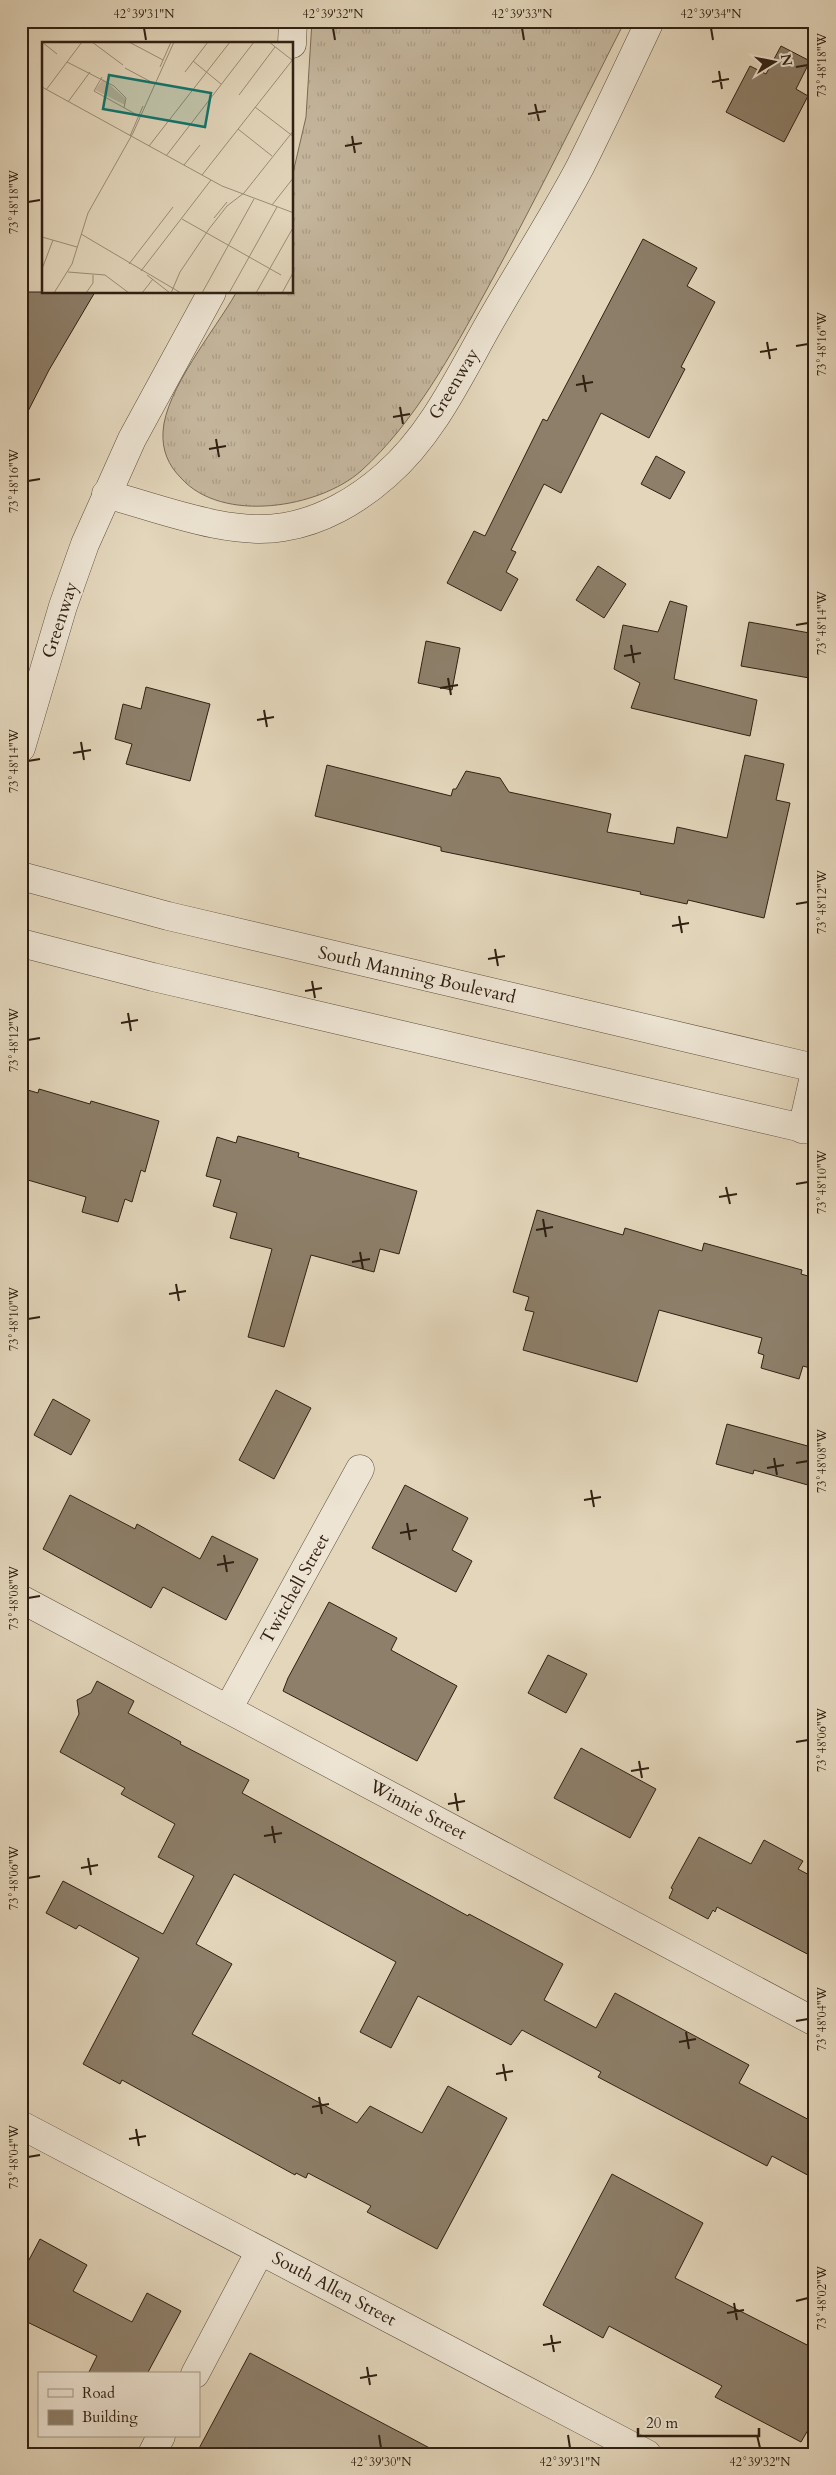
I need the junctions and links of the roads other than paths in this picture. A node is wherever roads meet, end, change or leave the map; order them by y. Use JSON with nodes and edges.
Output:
{"nodes":[{"id":1,"x":293,"y":21,"type":"edge"},
{"id":2,"x":650,"y":21,"type":"edge"},
{"id":3,"x":292,"y":42,"type":"edge"},
{"id":4,"x":211,"y":294,"type":"edge"},
{"id":5,"x":106,"y":494,"type":"junction"},
{"id":6,"x":21,"y":748,"type":"edge"},
{"id":7,"x":21,"y":876,"type":"edge"},
{"id":8,"x":21,"y":943,"type":"edge"},
{"id":9,"x":815,"y":1070,"type":"edge"},
{"id":10,"x":808,"y":1130,"type":"edge"},
{"id":11,"x":360,"y":1468,"type":"dead end"},
{"id":12,"x":21,"y":1599,"type":"edge"},
{"id":13,"x":228,"y":1709,"type":"junction"},
{"id":14,"x":815,"y":2022,"type":"edge"},
{"id":15,"x":21,"y":2125,"type":"edge"},
{"id":16,"x":260,"y":2251,"type":"junction"},
{"id":17,"x":195,"y":2372,"type":"edge"},
{"id":18,"x":160,"y":2438,"type":"edge"},
{"id":19,"x":152,"y":2454,"type":"edge"},
{"id":20,"x":646,"y":2454,"type":"edge"}],
"edges":[{"from":1,"to":3,"type":"street"},
{"from":2,"to":5,"type":"street","name":"Greenway"},
{"from":4,"to":5,"type":"street","name":"Greenway"},
{"from":5,"to":6,"type":"street","name":"Greenway"},
{"from":7,"to":9,"type":"street","name":"South Manning Boulevard"},
{"from":8,"to":10,"type":"street"},
{"from":9,"to":10,"type":"street"},
{"from":11,"to":13,"type":"street","name":"Twitchell Street"},
{"from":12,"to":13,"type":"street","name":"Winnie Street"},
{"from":13,"to":14,"type":"street","name":"Winnie Street"},
{"from":15,"to":16,"type":"street","name":"South Allen Street"},
{"from":16,"to":17,"type":"street"},
{"from":16,"to":20,"type":"street","name":"South Allen Street"},
{"from":18,"to":19,"type":"street"}]}
